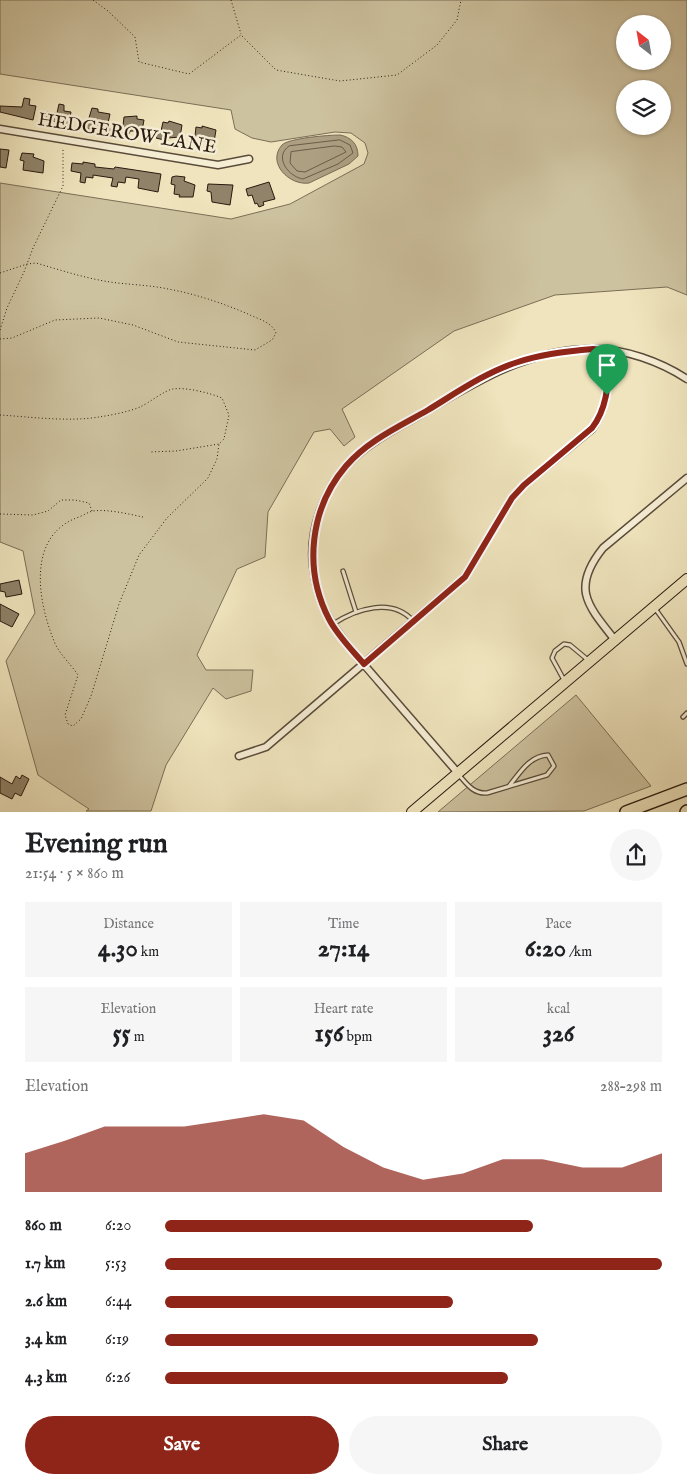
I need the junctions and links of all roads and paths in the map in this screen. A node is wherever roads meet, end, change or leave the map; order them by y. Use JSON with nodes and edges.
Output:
{"nodes":[{"id":1,"x":93,"y":0,"type":"edge"},
{"id":2,"x":231,"y":0,"type":"edge"},
{"id":3,"x":461,"y":0,"type":"edge"},
{"id":4,"x":241,"y":35,"type":"junction"},
{"id":5,"x":0,"y":129,"type":"edge"},
{"id":6,"x":63,"y":149,"type":"dead end"},
{"id":7,"x":249,"y":159,"type":"dead end"},
{"id":8,"x":27,"y":264,"type":"junction"},
{"id":9,"x":0,"y":273,"type":"edge"},
{"id":10,"x":0,"y":330,"type":"edge"},
{"id":11,"x":0,"y":339,"type":"edge"},
{"id":12,"x":610,"y":351,"type":"junction"},
{"id":13,"x":687,"y":379,"type":"edge"},
{"id":14,"x":0,"y":415,"type":"edge"},
{"id":15,"x":219,"y":444,"type":"junction"},
{"id":16,"x":149,"y":452,"type":"dead end"},
{"id":17,"x":687,"y":478,"type":"edge"},
{"id":18,"x":92,"y":511,"type":"junction"},
{"id":19,"x":0,"y":514,"type":"edge"},
{"id":20,"x":143,"y":517,"type":"dead end"},
{"id":21,"x":343,"y":571,"type":"dead end"},
{"id":22,"x":687,"y":579,"type":"edge"},
{"id":23,"x":654,"y":607,"type":"junction"},
{"id":24,"x":356,"y":612,"type":"junction"},
{"id":25,"x":413,"y":622,"type":"junction"},
{"id":26,"x":333,"y":624,"type":"junction"},
{"id":27,"x":615,"y":640,"type":"junction"},
{"id":28,"x":590,"y":662,"type":"junction"},
{"id":29,"x":364,"y":664,"type":"junction"},
{"id":30,"x":687,"y":664,"type":"edge"},
{"id":31,"x":565,"y":683,"type":"junction"},
{"id":32,"x":687,"y":713,"type":"edge"},
{"id":33,"x":683,"y":717,"type":"dead end"},
{"id":34,"x":238,"y":756,"type":"dead end"},
{"id":35,"x":458,"y":774,"type":"junction"},
{"id":36,"x":509,"y":786,"type":"junction"},
{"id":37,"x":687,"y":789,"type":"edge"},
{"id":38,"x":412,"y":812,"type":"edge"},
{"id":39,"x":626,"y":812,"type":"edge"}],
"edges":[{"from":1,"to":4,"type":"path"},
{"from":2,"to":4,"type":"path"},
{"from":3,"to":4,"type":"path"},
{"from":5,"to":7,"type":"street","name":"HEDGEROW LANE"},
{"from":6,"to":8,"type":"path"},
{"from":8,"to":9,"type":"path"},
{"from":8,"to":10,"type":"path"},
{"from":8,"to":11,"type":"path"},
{"from":12,"to":13,"type":"street"},
{"from":12,"to":25,"type":"street"},
{"from":12,"to":26,"type":"street"},
{"from":14,"to":15,"type":"path"},
{"from":15,"to":16,"type":"path"},
{"from":15,"to":18,"type":"path"},
{"from":17,"to":27,"type":"street"},
{"from":18,"to":19,"type":"path"},
{"from":18,"to":20,"type":"path"},
{"from":21,"to":24,"type":"lane"},
{"from":22,"to":23,"type":"main road"},
{"from":23,"to":27,"type":"main road"},
{"from":23,"to":30,"type":"lane"},
{"from":24,"to":25,"type":"lane"},
{"from":24,"to":26,"type":"lane"},
{"from":25,"to":29,"type":"street"},
{"from":26,"to":29,"type":"street"},
{"from":27,"to":28,"type":"main road"},
{"from":28,"to":31,"type":"main road"},
{"from":28,"to":31,"type":"lane"},
{"from":29,"to":34,"type":"street"},
{"from":29,"to":35,"type":"street"},
{"from":31,"to":35,"type":"main road"},
{"from":32,"to":33,"type":"lane"},
{"from":35,"to":36,"type":"lane"},
{"from":35,"to":38,"type":"main road"},
{"from":36,"to":36,"type":"lane"},
{"from":37,"to":39,"type":"highway"}]}
